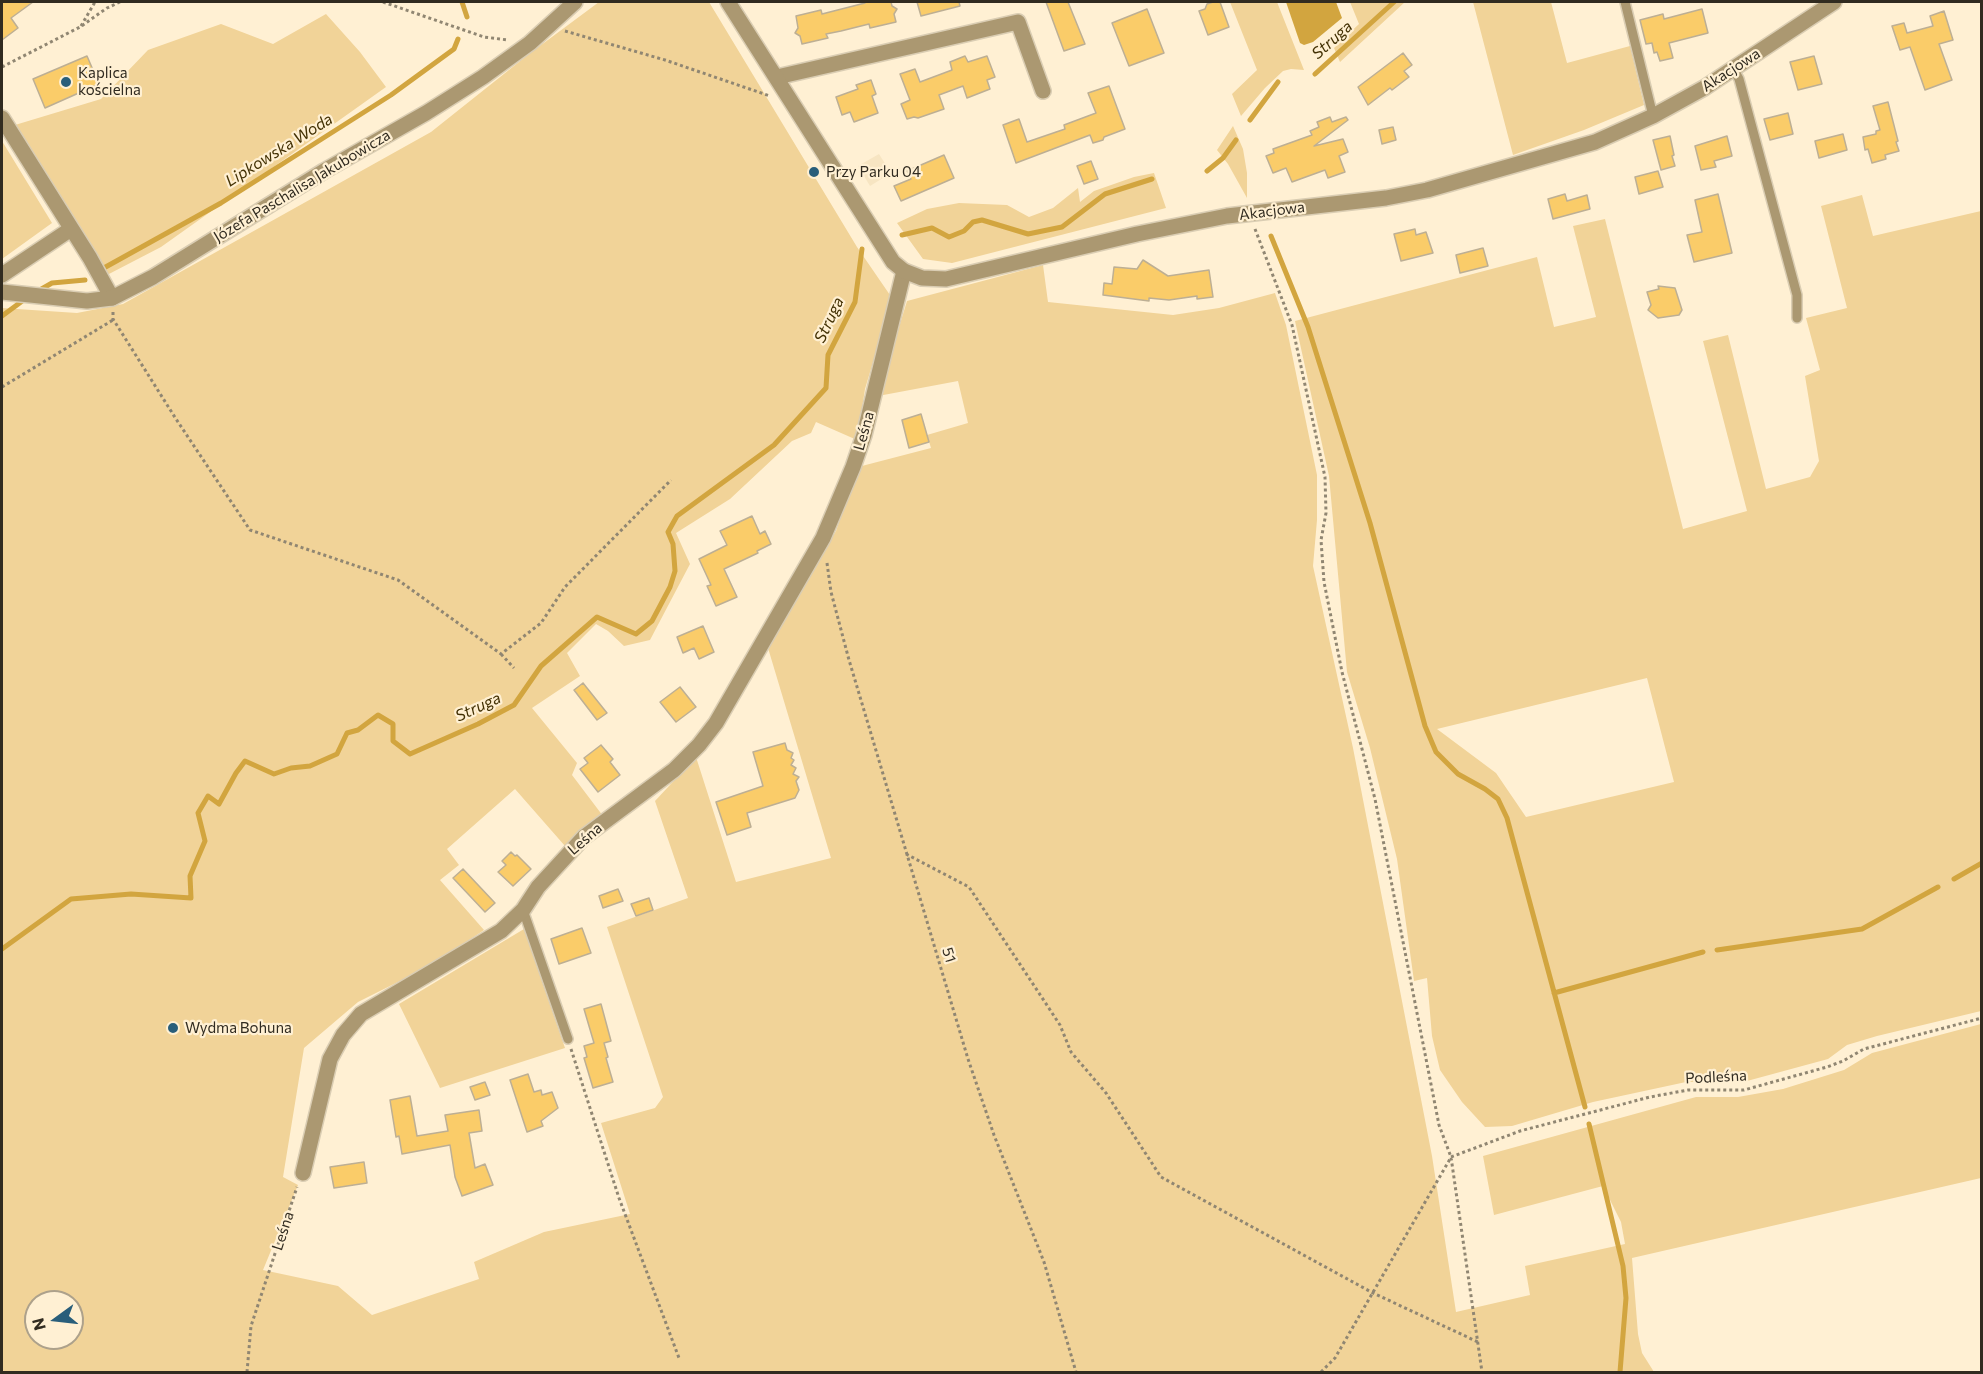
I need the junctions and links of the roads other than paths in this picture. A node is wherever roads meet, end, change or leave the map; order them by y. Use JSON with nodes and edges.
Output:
{"nodes":[{"id":1,"x":575,"y":2,"type":"edge"},
{"id":2,"x":728,"y":2,"type":"edge"},
{"id":3,"x":1625,"y":2,"type":"edge"},
{"id":4,"x":1834,"y":2,"type":"edge"},
{"id":5,"x":1734,"y":70,"type":"junction"},
{"id":6,"x":781,"y":83,"type":"junction"},
{"id":7,"x":1043,"y":91,"type":"dead end"},
{"id":8,"x":1653,"y":116,"type":"junction"},
{"id":9,"x":2,"y":118,"type":"edge"},
{"id":10,"x":71,"y":229,"type":"junction"},
{"id":11,"x":904,"y":271,"type":"junction"},
{"id":12,"x":2,"y":276,"type":"edge"},
{"id":13,"x":8,"y":292,"type":"edge"},
{"id":14,"x":112,"y":298,"type":"junction"},
{"id":15,"x":1797,"y":318,"type":"dead end"},
{"id":16,"x":523,"y":910,"type":"junction"},
{"id":17,"x":568,"y":1039,"type":"road end"},
{"id":18,"x":303,"y":1173,"type":"road end"}],
"edges":[{"from":1,"to":14,"type":"street","name":"Józefa Paschalisa Jakubowicza"},
{"from":2,"to":6,"type":"street"},
{"from":3,"to":8,"type":"lane"},
{"from":4,"to":5,"type":"street","name":"Akacjowa"},
{"from":5,"to":8,"type":"street","name":"Akacjowa"},
{"from":5,"to":15,"type":"lane"},
{"from":6,"to":7,"type":"street"},
{"from":6,"to":11,"type":"street"},
{"from":8,"to":11,"type":"street","name":"Akacjowa"},
{"from":9,"to":10,"type":"street"},
{"from":10,"to":12,"type":"street"},
{"from":10,"to":14,"type":"street"},
{"from":11,"to":16,"type":"street","name":"Leśna"},
{"from":13,"to":14,"type":"street","name":"Józefa Paschalisa Jakubowicza"},
{"from":16,"to":17,"type":"lane"},
{"from":16,"to":18,"type":"street","name":"Leśna"}]}
